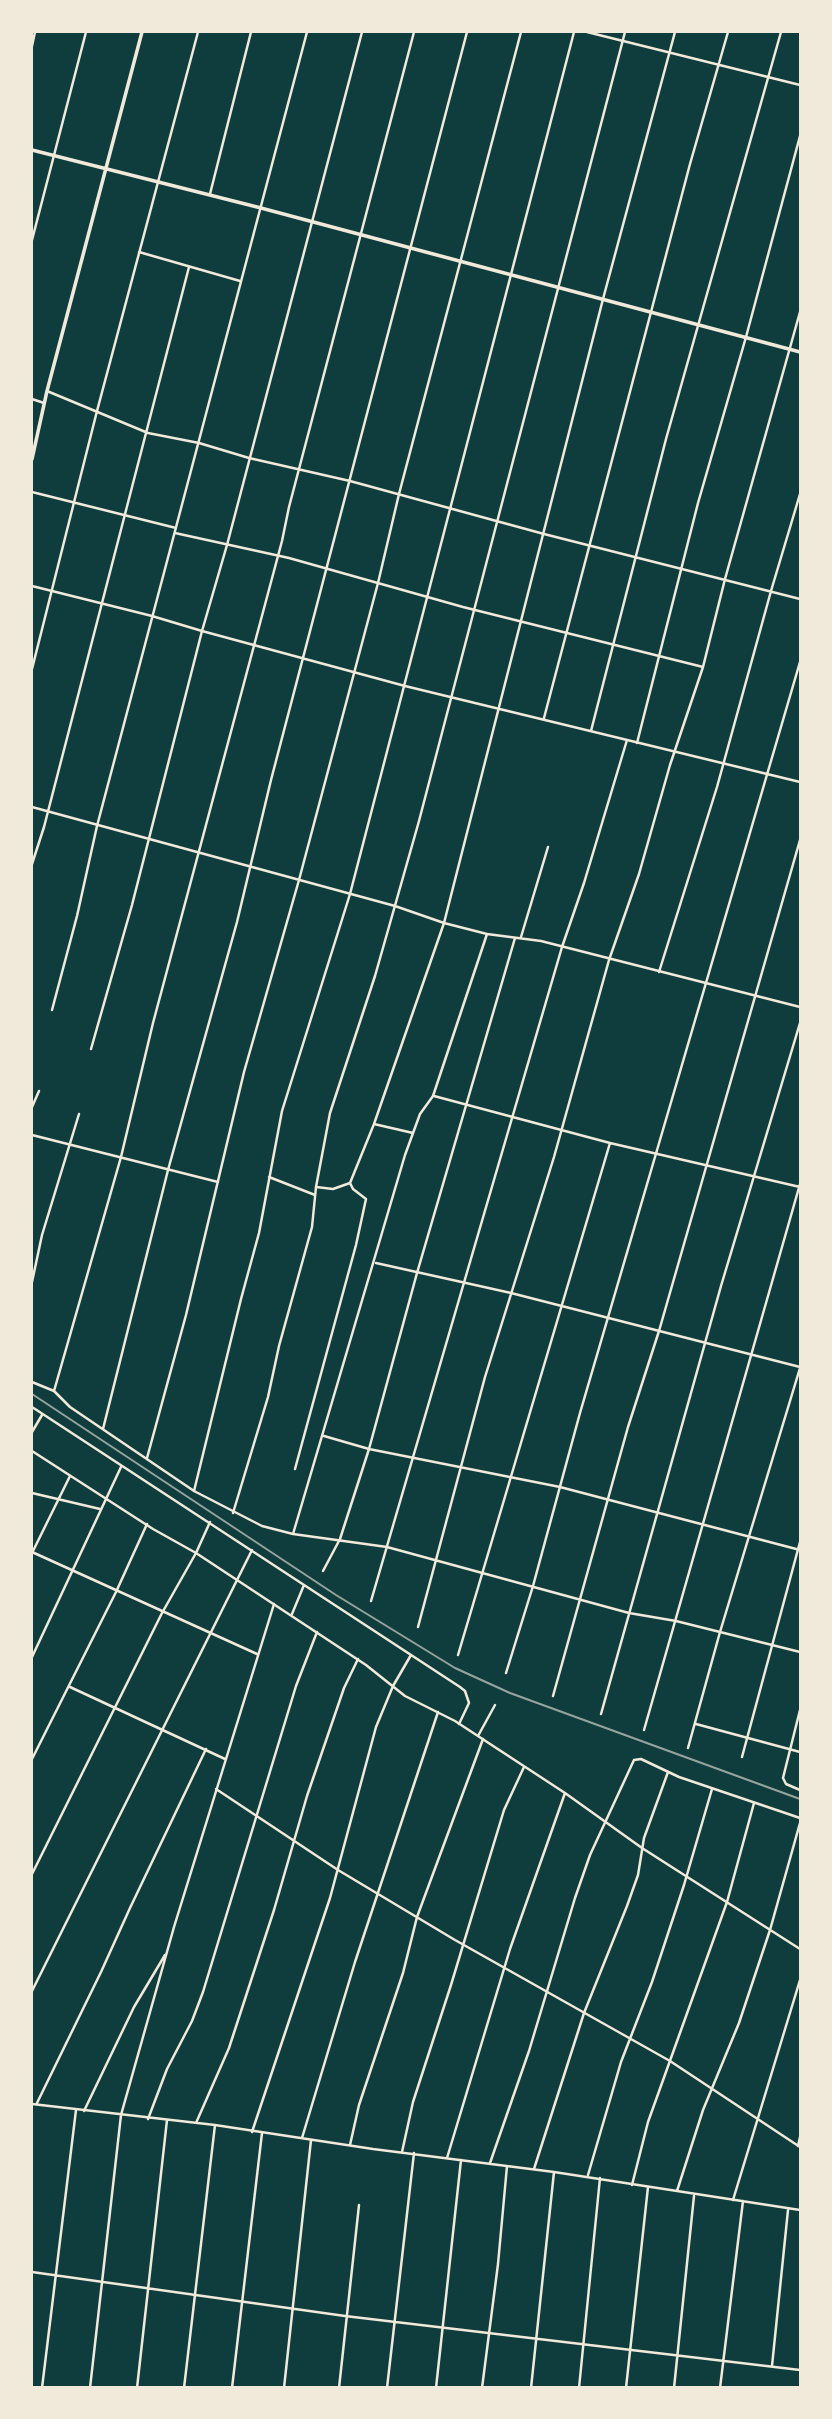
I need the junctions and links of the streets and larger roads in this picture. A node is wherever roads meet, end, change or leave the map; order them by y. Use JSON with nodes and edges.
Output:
{"nodes":[{"id":1,"x":35,"y":32,"type":"edge"},
{"id":2,"x":86,"y":32,"type":"edge"},
{"id":3,"x":142,"y":32,"type":"edge"},
{"id":4,"x":198,"y":32,"type":"edge"},
{"id":5,"x":251,"y":32,"type":"edge"},
{"id":6,"x":307,"y":32,"type":"edge"},
{"id":7,"x":362,"y":32,"type":"edge"},
{"id":8,"x":414,"y":32,"type":"edge"},
{"id":9,"x":467,"y":32,"type":"edge"},
{"id":10,"x":521,"y":32,"type":"edge"},
{"id":11,"x":574,"y":32,"type":"edge"},
{"id":12,"x":587,"y":32,"type":"edge"},
{"id":13,"x":625,"y":32,"type":"edge"},
{"id":14,"x":675,"y":32,"type":"edge"},
{"id":15,"x":728,"y":32,"type":"edge"},
{"id":16,"x":781,"y":32,"type":"edge"},
{"id":17,"x":623,"y":40,"type":"junction"},
{"id":18,"x":32,"y":46,"type":"edge"},
{"id":19,"x":669,"y":52,"type":"junction"},
{"id":20,"x":718,"y":63,"type":"junction"},
{"id":21,"x":770,"y":77,"type":"junction"},
{"id":22,"x":800,"y":85,"type":"edge"},
{"id":23,"x":800,"y":136,"type":"edge"},
{"id":24,"x":32,"y":150,"type":"edge"},
{"id":25,"x":55,"y":156,"type":"junction"},
{"id":26,"x":107,"y":169,"type":"junction"},
{"id":27,"x":159,"y":182,"type":"junction"},
{"id":28,"x":209,"y":196,"type":"junction"},
{"id":29,"x":261,"y":208,"type":"junction"},
{"id":30,"x":310,"y":222,"type":"junction"},
{"id":31,"x":362,"y":236,"type":"junction"},
{"id":32,"x":32,"y":240,"type":"edge"},
{"id":33,"x":410,"y":249,"type":"junction"},
{"id":34,"x":139,"y":252,"type":"junction"},
{"id":35,"x":461,"y":262,"type":"junction"},
{"id":36,"x":189,"y":267,"type":"junction"},
{"id":37,"x":511,"y":276,"type":"junction"},
{"id":38,"x":241,"y":281,"type":"junction"},
{"id":39,"x":559,"y":288,"type":"junction"},
{"id":40,"x":603,"y":299,"type":"junction"},
{"id":41,"x":650,"y":312,"type":"junction"},
{"id":42,"x":800,"y":312,"type":"edge"},
{"id":43,"x":698,"y":324,"type":"junction"},
{"id":44,"x":746,"y":337,"type":"junction"},
{"id":45,"x":790,"y":349,"type":"junction"},
{"id":46,"x":800,"y":352,"type":"edge"},
{"id":47,"x":47,"y":391,"type":"junction"},
{"id":48,"x":32,"y":399,"type":"edge"},
{"id":49,"x":44,"y":403,"type":"junction"},
{"id":50,"x":97,"y":411,"type":"junction"},
{"id":51,"x":148,"y":433,"type":"junction"},
{"id":52,"x":200,"y":443,"type":"junction"},
{"id":53,"x":249,"y":458,"type":"junction"},
{"id":54,"x":32,"y":459,"type":"edge"},
{"id":55,"x":300,"y":468,"type":"junction"},
{"id":56,"x":350,"y":481,"type":"junction"},
{"id":57,"x":32,"y":492,"type":"edge"},
{"id":58,"x":399,"y":494,"type":"junction"},
{"id":59,"x":800,"y":494,"type":"edge"},
{"id":60,"x":75,"y":503,"type":"junction"},
{"id":61,"x":449,"y":508,"type":"junction"},
{"id":62,"x":125,"y":516,"type":"junction"},
{"id":63,"x":497,"y":521,"type":"junction"},
{"id":64,"x":176,"y":528,"type":"junction"},
{"id":65,"x":175,"y":533,"type":"junction"},
{"id":66,"x":544,"y":534,"type":"junction"},
{"id":67,"x":227,"y":545,"type":"junction"},
{"id":68,"x":589,"y":545,"type":"junction"},
{"id":69,"x":277,"y":556,"type":"junction"},
{"id":70,"x":635,"y":557,"type":"junction"},
{"id":71,"x":681,"y":568,"type":"junction"},
{"id":72,"x":328,"y":569,"type":"junction"},
{"id":73,"x":725,"y":579,"type":"junction"},
{"id":74,"x":378,"y":583,"type":"junction"},
{"id":75,"x":32,"y":586,"type":"edge"},
{"id":76,"x":771,"y":591,"type":"junction"},
{"id":77,"x":51,"y":592,"type":"junction"},
{"id":78,"x":428,"y":597,"type":"junction"},
{"id":79,"x":800,"y":599,"type":"edge"},
{"id":80,"x":101,"y":603,"type":"junction"},
{"id":81,"x":474,"y":610,"type":"junction"},
{"id":82,"x":152,"y":616,"type":"junction"},
{"id":83,"x":521,"y":620,"type":"junction"},
{"id":84,"x":202,"y":631,"type":"junction"},
{"id":85,"x":567,"y":632,"type":"junction"},
{"id":86,"x":613,"y":644,"type":"junction"},
{"id":87,"x":254,"y":645,"type":"junction"},
{"id":88,"x":658,"y":656,"type":"junction"},
{"id":89,"x":304,"y":659,"type":"junction"},
{"id":90,"x":800,"y":662,"type":"edge"},
{"id":91,"x":703,"y":667,"type":"junction"},
{"id":92,"x":32,"y":669,"type":"edge"},
{"id":93,"x":354,"y":672,"type":"junction"},
{"id":94,"x":405,"y":685,"type":"junction"},
{"id":95,"x":452,"y":697,"type":"junction"},
{"id":96,"x":499,"y":707,"type":"junction"},
{"id":97,"x":544,"y":718,"type":"junction"},
{"id":98,"x":591,"y":730,"type":"junction"},
{"id":99,"x":627,"y":740,"type":"junction"},
{"id":100,"x":637,"y":743,"type":"junction"},
{"id":101,"x":676,"y":753,"type":"junction"},
{"id":102,"x":724,"y":762,"type":"junction"},
{"id":103,"x":768,"y":774,"type":"junction"},
{"id":104,"x":800,"y":782,"type":"edge"},
{"id":105,"x":32,"y":807,"type":"edge"},
{"id":106,"x":47,"y":811,"type":"junction"},
{"id":107,"x":97,"y":826,"type":"junction"},
{"id":108,"x":149,"y":840,"type":"junction"},
{"id":109,"x":800,"y":840,"type":"edge"},
{"id":110,"x":548,"y":847,"type":"dead end"},
{"id":111,"x":200,"y":853,"type":"junction"},
{"id":112,"x":32,"y":864,"type":"edge"},
{"id":113,"x":250,"y":867,"type":"junction"},
{"id":114,"x":299,"y":880,"type":"junction"},
{"id":115,"x":349,"y":894,"type":"junction"},
{"id":116,"x":396,"y":906,"type":"junction"},
{"id":117,"x":444,"y":923,"type":"junction"},
{"id":118,"x":487,"y":934,"type":"junction"},
{"id":119,"x":518,"y":939,"type":"junction"},
{"id":120,"x":562,"y":947,"type":"junction"},
{"id":121,"x":609,"y":960,"type":"junction"},
{"id":122,"x":659,"y":972,"type":"junction"},
{"id":123,"x":707,"y":984,"type":"junction"},
{"id":124,"x":754,"y":997,"type":"junction"},
{"id":125,"x":800,"y":1007,"type":"edge"},
{"id":126,"x":52,"y":1010,"type":"dead end"},
{"id":127,"x":800,"y":1023,"type":"edge"},
{"id":128,"x":91,"y":1049,"type":"dead end"},
{"id":129,"x":39,"y":1091,"type":"dead end"},
{"id":130,"x":433,"y":1096,"type":"junction"},
{"id":131,"x":467,"y":1105,"type":"junction"},
{"id":132,"x":32,"y":1107,"type":"edge"},
{"id":133,"x":79,"y":1114,"type":"dead end"},
{"id":134,"x":513,"y":1118,"type":"junction"},
{"id":135,"x":374,"y":1124,"type":"junction"},
{"id":136,"x":560,"y":1128,"type":"junction"},
{"id":137,"x":413,"y":1133,"type":"junction"},
{"id":138,"x":32,"y":1135,"type":"edge"},
{"id":139,"x":610,"y":1143,"type":"junction"},
{"id":140,"x":70,"y":1145,"type":"junction"},
{"id":141,"x":658,"y":1153,"type":"junction"},
{"id":142,"x":121,"y":1157,"type":"junction"},
{"id":143,"x":706,"y":1164,"type":"junction"},
{"id":144,"x":168,"y":1170,"type":"junction"},
{"id":145,"x":754,"y":1175,"type":"junction"},
{"id":146,"x":269,"y":1177,"type":"junction"},
{"id":147,"x":218,"y":1182,"type":"junction"},
{"id":148,"x":350,"y":1182,"type":"junction"},
{"id":149,"x":800,"y":1186,"type":"edge"},
{"id":150,"x":316,"y":1187,"type":"junction"},
{"id":151,"x":316,"y":1195,"type":"junction"},
{"id":152,"x":375,"y":1263,"type":"junction"},
{"id":153,"x":417,"y":1273,"type":"junction"},
{"id":154,"x":32,"y":1282,"type":"edge"},
{"id":155,"x":463,"y":1282,"type":"junction"},
{"id":156,"x":511,"y":1293,"type":"junction"},
{"id":157,"x":560,"y":1307,"type":"junction"},
{"id":158,"x":609,"y":1318,"type":"junction"},
{"id":159,"x":659,"y":1331,"type":"junction"},
{"id":160,"x":706,"y":1342,"type":"junction"},
{"id":161,"x":751,"y":1356,"type":"junction"},
{"id":162,"x":800,"y":1367,"type":"edge"},
{"id":163,"x":32,"y":1382,"type":"edge"},
{"id":164,"x":54,"y":1391,"type":"junction"},
{"id":165,"x":32,"y":1407,"type":"edge"},
{"id":166,"x":42,"y":1415,"type":"junction"},
{"id":167,"x":103,"y":1429,"type":"junction"},
{"id":168,"x":32,"y":1432,"type":"edge"},
{"id":169,"x":324,"y":1436,"type":"junction"},
{"id":170,"x":369,"y":1449,"type":"junction"},
{"id":171,"x":32,"y":1452,"type":"edge"},
{"id":172,"x":147,"y":1458,"type":"junction"},
{"id":173,"x":412,"y":1458,"type":"junction"},
{"id":174,"x":121,"y":1468,"type":"junction"},
{"id":175,"x":295,"y":1469,"type":"dead end"},
{"id":176,"x":461,"y":1469,"type":"junction"},
{"id":177,"x":70,"y":1476,"type":"junction"},
{"id":178,"x":510,"y":1476,"type":"junction"},
{"id":179,"x":560,"y":1487,"type":"junction"},
{"id":180,"x":194,"y":1491,"type":"junction"},
{"id":181,"x":32,"y":1493,"type":"edge"},
{"id":182,"x":106,"y":1497,"type":"junction"},
{"id":183,"x":58,"y":1498,"type":"junction"},
{"id":184,"x":608,"y":1500,"type":"junction"},
{"id":185,"x":101,"y":1510,"type":"junction"},
{"id":186,"x":233,"y":1513,"type":"junction"},
{"id":187,"x":658,"y":1514,"type":"junction"},
{"id":188,"x":210,"y":1522,"type":"junction"},
{"id":189,"x":146,"y":1524,"type":"junction"},
{"id":190,"x":703,"y":1526,"type":"junction"},
{"id":191,"x":293,"y":1534,"type":"junction"},
{"id":192,"x":750,"y":1538,"type":"junction"},
{"id":193,"x":340,"y":1539,"type":"junction"},
{"id":194,"x":800,"y":1542,"type":"edge"},
{"id":195,"x":387,"y":1547,"type":"junction"},
{"id":196,"x":252,"y":1550,"type":"junction"},
{"id":197,"x":799,"y":1550,"type":"edge"},
{"id":198,"x":32,"y":1552,"type":"edge"},
{"id":199,"x":196,"y":1553,"type":"junction"},
{"id":200,"x":436,"y":1560,"type":"junction"},
{"id":201,"x":74,"y":1571,"type":"junction"},
{"id":202,"x":323,"y":1571,"type":"dead end"},
{"id":203,"x":484,"y":1573,"type":"junction"},
{"id":204,"x":237,"y":1581,"type":"junction"},
{"id":205,"x":304,"y":1585,"type":"junction"},
{"id":206,"x":533,"y":1586,"type":"junction"},
{"id":207,"x":116,"y":1592,"type":"junction"},
{"id":208,"x":580,"y":1599,"type":"junction"},
{"id":209,"x":371,"y":1601,"type":"dead end"},
{"id":210,"x":274,"y":1604,"type":"junction"},
{"id":211,"x":162,"y":1613,"type":"junction"},
{"id":212,"x":629,"y":1613,"type":"junction"},
{"id":213,"x":291,"y":1615,"type":"junction"},
{"id":214,"x":676,"y":1621,"type":"junction"},
{"id":215,"x":418,"y":1628,"type":"dead end"},
{"id":216,"x":317,"y":1632,"type":"junction"},
{"id":217,"x":720,"y":1632,"type":"junction"},
{"id":218,"x":211,"y":1634,"type":"junction"},
{"id":219,"x":773,"y":1645,"type":"junction"},
{"id":220,"x":800,"y":1652,"type":"edge"},
{"id":221,"x":257,"y":1654,"type":"junction"},
{"id":222,"x":411,"y":1655,"type":"junction"},
{"id":223,"x":458,"y":1655,"type":"dead end"},
{"id":224,"x":32,"y":1657,"type":"edge"},
{"id":225,"x":358,"y":1659,"type":"junction"},
{"id":226,"x":506,"y":1673,"type":"dead end"},
{"id":227,"x":68,"y":1686,"type":"junction"},
{"id":228,"x":393,"y":1686,"type":"junction"},
{"id":229,"x":553,"y":1696,"type":"dead end"},
{"id":230,"x":495,"y":1705,"type":"dead end"},
{"id":231,"x":114,"y":1708,"type":"junction"},
{"id":232,"x":800,"y":1710,"type":"edge"},
{"id":233,"x":438,"y":1712,"type":"junction"},
{"id":234,"x":601,"y":1714,"type":"dead end"},
{"id":235,"x":459,"y":1724,"type":"junction"},
{"id":236,"x":696,"y":1724,"type":"junction"},
{"id":237,"x":162,"y":1728,"type":"junction"},
{"id":238,"x":644,"y":1730,"type":"dead end"},
{"id":239,"x":478,"y":1736,"type":"junction"},
{"id":240,"x":748,"y":1738,"type":"junction"},
{"id":241,"x":483,"y":1739,"type":"junction"},
{"id":242,"x":688,"y":1748,"type":"dead end"},
{"id":243,"x":206,"y":1749,"type":"junction"},
{"id":244,"x":790,"y":1750,"type":"junction"},
{"id":245,"x":800,"y":1752,"type":"edge"},
{"id":246,"x":743,"y":1757,"type":"dead end"},
{"id":247,"x":32,"y":1759,"type":"edge"},
{"id":248,"x":225,"y":1759,"type":"junction"},
{"id":249,"x":524,"y":1767,"type":"junction"},
{"id":250,"x":668,"y":1772,"type":"junction"},
{"id":251,"x":216,"y":1789,"type":"junction"},
{"id":252,"x":712,"y":1789,"type":"junction"},
{"id":253,"x":800,"y":1790,"type":"edge"},
{"id":254,"x":565,"y":1793,"type":"junction"},
{"id":255,"x":754,"y":1803,"type":"junction"},
{"id":256,"x":257,"y":1817,"type":"junction"},
{"id":257,"x":800,"y":1818,"type":"edge"},
{"id":258,"x":607,"y":1823,"type":"junction"},
{"id":259,"x":800,"y":1823,"type":"edge"},
{"id":260,"x":292,"y":1842,"type":"junction"},
{"id":261,"x":642,"y":1848,"type":"junction"},
{"id":262,"x":338,"y":1870,"type":"junction"},
{"id":263,"x":32,"y":1874,"type":"edge"},
{"id":264,"x":687,"y":1877,"type":"junction"},
{"id":265,"x":378,"y":1894,"type":"junction"},
{"id":266,"x":727,"y":1902,"type":"junction"},
{"id":267,"x":417,"y":1917,"type":"junction"},
{"id":268,"x":770,"y":1930,"type":"junction"},
{"id":269,"x":462,"y":1944,"type":"junction"},
{"id":270,"x":800,"y":1950,"type":"edge"},
{"id":271,"x":167,"y":1952,"type":"junction"},
{"id":272,"x":505,"y":1968,"type":"junction"},
{"id":273,"x":800,"y":1980,"type":"edge"},
{"id":274,"x":32,"y":1991,"type":"edge"},
{"id":275,"x":547,"y":1992,"type":"junction"},
{"id":276,"x":584,"y":2014,"type":"junction"},
{"id":277,"x":630,"y":2039,"type":"junction"},
{"id":278,"x":670,"y":2062,"type":"junction"},
{"id":279,"x":711,"y":2088,"type":"junction"},
{"id":280,"x":34,"y":2104,"type":"edge"},
{"id":281,"x":76,"y":2110,"type":"junction"},
{"id":282,"x":84,"y":2111,"type":"junction"},
{"id":283,"x":121,"y":2115,"type":"junction"},
{"id":284,"x":148,"y":2119,"type":"junction"},
{"id":285,"x":758,"y":2119,"type":"junction"},
{"id":286,"x":167,"y":2120,"type":"junction"},
{"id":287,"x":196,"y":2123,"type":"junction"},
{"id":288,"x":215,"y":2125,"type":"junction"},
{"id":289,"x":251,"y":2132,"type":"junction"},
{"id":290,"x":262,"y":2133,"type":"junction"},
{"id":291,"x":800,"y":2137,"type":"edge"},
{"id":292,"x":302,"y":2138,"type":"junction"},
{"id":293,"x":311,"y":2140,"type":"junction"},
{"id":294,"x":350,"y":2145,"type":"junction"},
{"id":295,"x":799,"y":2147,"type":"edge"},
{"id":296,"x":402,"y":2152,"type":"junction"},
{"id":297,"x":414,"y":2154,"type":"junction"},
{"id":298,"x":447,"y":2158,"type":"junction"},
{"id":299,"x":461,"y":2160,"type":"junction"},
{"id":300,"x":490,"y":2164,"type":"junction"},
{"id":301,"x":508,"y":2166,"type":"junction"},
{"id":302,"x":534,"y":2169,"type":"junction"},
{"id":303,"x":554,"y":2172,"type":"junction"},
{"id":304,"x":587,"y":2176,"type":"junction"},
{"id":305,"x":600,"y":2178,"type":"junction"},
{"id":306,"x":632,"y":2185,"type":"junction"},
{"id":307,"x":648,"y":2187,"type":"junction"},
{"id":308,"x":677,"y":2192,"type":"junction"},
{"id":309,"x":694,"y":2195,"type":"junction"},
{"id":310,"x":733,"y":2200,"type":"junction"},
{"id":311,"x":743,"y":2201,"type":"junction"},
{"id":312,"x":359,"y":2205,"type":"dead end"},
{"id":313,"x":789,"y":2208,"type":"junction"},
{"id":314,"x":800,"y":2210,"type":"edge"},
{"id":315,"x":32,"y":2272,"type":"edge"},
{"id":316,"x":56,"y":2275,"type":"junction"},
{"id":317,"x":101,"y":2282,"type":"junction"},
{"id":318,"x":148,"y":2288,"type":"junction"},
{"id":319,"x":196,"y":2296,"type":"junction"},
{"id":320,"x":242,"y":2300,"type":"junction"},
{"id":321,"x":293,"y":2307,"type":"junction"},
{"id":322,"x":345,"y":2316,"type":"junction"},
{"id":323,"x":396,"y":2322,"type":"junction"},
{"id":324,"x":443,"y":2327,"type":"junction"},
{"id":325,"x":489,"y":2333,"type":"junction"},
{"id":326,"x":536,"y":2339,"type":"junction"},
{"id":327,"x":583,"y":2344,"type":"junction"},
{"id":328,"x":631,"y":2349,"type":"junction"},
{"id":329,"x":677,"y":2356,"type":"junction"},
{"id":330,"x":723,"y":2361,"type":"junction"},
{"id":331,"x":772,"y":2367,"type":"junction"},
{"id":332,"x":800,"y":2370,"type":"edge"},
{"id":333,"x":42,"y":2388,"type":"edge"},
{"id":334,"x":90,"y":2388,"type":"edge"},
{"id":335,"x":137,"y":2388,"type":"edge"},
{"id":336,"x":184,"y":2388,"type":"edge"},
{"id":337,"x":232,"y":2388,"type":"edge"},
{"id":338,"x":284,"y":2388,"type":"edge"},
{"id":339,"x":338,"y":2388,"type":"edge"},
{"id":340,"x":387,"y":2388,"type":"edge"},
{"id":341,"x":436,"y":2388,"type":"edge"},
{"id":342,"x":482,"y":2388,"type":"edge"},
{"id":343,"x":531,"y":2388,"type":"edge"},
{"id":344,"x":579,"y":2388,"type":"edge"},
{"id":345,"x":626,"y":2388,"type":"edge"},
{"id":346,"x":674,"y":2388,"type":"edge"},
{"id":347,"x":720,"y":2388,"type":"edge"}],
"edges":[{"from":1,"to":18,"type":"street"},
{"from":2,"to":25,"type":"street"},
{"from":3,"to":26,"type":"street"},
{"from":4,"to":27,"type":"street"},
{"from":5,"to":28,"type":"street"},
{"from":6,"to":29,"type":"street"},
{"from":7,"to":30,"type":"street"},
{"from":8,"to":31,"type":"street"},
{"from":9,"to":33,"type":"street"},
{"from":10,"to":35,"type":"street"},
{"from":11,"to":37,"type":"street"},
{"from":12,"to":17,"type":"street"},
{"from":13,"to":17,"type":"street"},
{"from":14,"to":19,"type":"street"},
{"from":15,"to":20,"type":"street"},
{"from":16,"to":21,"type":"street"},
{"from":17,"to":19,"type":"street"},
{"from":17,"to":39,"type":"street"},
{"from":19,"to":20,"type":"street"},
{"from":19,"to":40,"type":"street"},
{"from":20,"to":21,"type":"street"},
{"from":20,"to":41,"type":"street"},
{"from":21,"to":22,"type":"street"},
{"from":21,"to":43,"type":"street"},
{"from":23,"to":44,"type":"street"},
{"from":24,"to":25,"type":"street"},
{"from":25,"to":26,"type":"street"},
{"from":25,"to":32,"type":"street"},
{"from":26,"to":27,"type":"street"},
{"from":26,"to":47,"type":"street"},
{"from":27,"to":28,"type":"street"},
{"from":27,"to":34,"type":"street"},
{"from":28,"to":29,"type":"street"},
{"from":29,"to":30,"type":"street"},
{"from":29,"to":38,"type":"street"},
{"from":30,"to":31,"type":"street"},
{"from":30,"to":53,"type":"street"},
{"from":31,"to":33,"type":"street"},
{"from":31,"to":55,"type":"street"},
{"from":33,"to":35,"type":"street"},
{"from":33,"to":56,"type":"street"},
{"from":34,"to":36,"type":"street"},
{"from":34,"to":50,"type":"street"},
{"from":35,"to":37,"type":"street"},
{"from":35,"to":58,"type":"street"},
{"from":36,"to":38,"type":"street"},
{"from":36,"to":51,"type":"street"},
{"from":37,"to":39,"type":"street"},
{"from":37,"to":61,"type":"street"},
{"from":38,"to":52,"type":"street"},
{"from":39,"to":40,"type":"street"},
{"from":39,"to":63,"type":"street"},
{"from":40,"to":41,"type":"street"},
{"from":40,"to":66,"type":"street"},
{"from":41,"to":43,"type":"street"},
{"from":41,"to":68,"type":"street"},
{"from":42,"to":45,"type":"street"},
{"from":43,"to":44,"type":"street"},
{"from":43,"to":70,"type":"street"},
{"from":44,"to":45,"type":"street"},
{"from":44,"to":71,"type":"street"},
{"from":45,"to":46,"type":"street"},
{"from":45,"to":73,"type":"street"},
{"from":47,"to":49,"type":"street"},
{"from":47,"to":50,"type":"street"},
{"from":48,"to":49,"type":"street"},
{"from":49,"to":54,"type":"street"},
{"from":50,"to":51,"type":"street"},
{"from":50,"to":60,"type":"street"},
{"from":51,"to":52,"type":"street"},
{"from":51,"to":62,"type":"street"},
{"from":52,"to":53,"type":"street"},
{"from":52,"to":64,"type":"street"},
{"from":53,"to":55,"type":"street"},
{"from":53,"to":67,"type":"street"},
{"from":55,"to":56,"type":"street"},
{"from":55,"to":69,"type":"street"},
{"from":56,"to":58,"type":"street"},
{"from":56,"to":72,"type":"street"},
{"from":57,"to":60,"type":"street"},
{"from":58,"to":61,"type":"street"},
{"from":58,"to":74,"type":"street"},
{"from":59,"to":76,"type":"street"},
{"from":60,"to":62,"type":"street"},
{"from":60,"to":77,"type":"street"},
{"from":61,"to":63,"type":"street"},
{"from":61,"to":78,"type":"street"},
{"from":62,"to":64,"type":"street"},
{"from":62,"to":80,"type":"street"},
{"from":63,"to":66,"type":"street"},
{"from":63,"to":81,"type":"street"},
{"from":64,"to":65,"type":"street"},
{"from":65,"to":67,"type":"street"},
{"from":65,"to":82,"type":"street"},
{"from":66,"to":68,"type":"street"},
{"from":66,"to":83,"type":"street"},
{"from":67,"to":69,"type":"street"},
{"from":67,"to":84,"type":"street"},
{"from":68,"to":70,"type":"street"},
{"from":68,"to":85,"type":"street"},
{"from":69,"to":72,"type":"street"},
{"from":69,"to":87,"type":"street"},
{"from":70,"to":71,"type":"street"},
{"from":70,"to":86,"type":"street"},
{"from":71,"to":73,"type":"street"},
{"from":71,"to":88,"type":"street"},
{"from":72,"to":74,"type":"street"},
{"from":72,"to":89,"type":"street"},
{"from":73,"to":76,"type":"street"},
{"from":73,"to":91,"type":"street"},
{"from":74,"to":78,"type":"street"},
{"from":74,"to":93,"type":"street"},
{"from":75,"to":77,"type":"street"},
{"from":76,"to":79,"type":"street"},
{"from":76,"to":102,"type":"street"},
{"from":77,"to":80,"type":"street"},
{"from":77,"to":92,"type":"street"},
{"from":78,"to":81,"type":"street"},
{"from":78,"to":94,"type":"street"},
{"from":80,"to":82,"type":"street"},
{"from":80,"to":106,"type":"street"},
{"from":81,"to":83,"type":"street"},
{"from":81,"to":95,"type":"street"},
{"from":82,"to":84,"type":"street"},
{"from":82,"to":107,"type":"street"},
{"from":83,"to":85,"type":"street"},
{"from":83,"to":96,"type":"street"},
{"from":84,"to":87,"type":"street"},
{"from":84,"to":108,"type":"street"},
{"from":85,"to":86,"type":"street"},
{"from":85,"to":97,"type":"street"},
{"from":86,"to":88,"type":"street"},
{"from":86,"to":98,"type":"street"},
{"from":87,"to":89,"type":"street"},
{"from":87,"to":111,"type":"street"},
{"from":88,"to":91,"type":"street"},
{"from":88,"to":100,"type":"street"},
{"from":89,"to":93,"type":"street"},
{"from":89,"to":113,"type":"street"},
{"from":90,"to":103,"type":"street"},
{"from":91,"to":101,"type":"street"},
{"from":93,"to":94,"type":"street"},
{"from":93,"to":114,"type":"street"},
{"from":94,"to":95,"type":"street"},
{"from":94,"to":115,"type":"street"},
{"from":95,"to":96,"type":"street"},
{"from":95,"to":116,"type":"street"},
{"from":96,"to":97,"type":"street"},
{"from":96,"to":117,"type":"street"},
{"from":97,"to":98,"type":"street"},
{"from":98,"to":99,"type":"street"},
{"from":99,"to":100,"type":"street"},
{"from":99,"to":120,"type":"street"},
{"from":100,"to":101,"type":"street"},
{"from":101,"to":102,"type":"street"},
{"from":101,"to":121,"type":"street"},
{"from":102,"to":103,"type":"street"},
{"from":102,"to":122,"type":"street"},
{"from":103,"to":104,"type":"street"},
{"from":103,"to":123,"type":"street"},
{"from":105,"to":106,"type":"street"},
{"from":106,"to":107,"type":"street"},
{"from":106,"to":112,"type":"street"},
{"from":107,"to":108,"type":"street"},
{"from":107,"to":126,"type":"street"},
{"from":108,"to":111,"type":"street"},
{"from":108,"to":128,"type":"street"},
{"from":109,"to":124,"type":"street"},
{"from":110,"to":119,"type":"street"},
{"from":111,"to":113,"type":"street"},
{"from":111,"to":142,"type":"street"},
{"from":113,"to":114,"type":"street"},
{"from":113,"to":144,"type":"street"},
{"from":114,"to":115,"type":"street"},
{"from":114,"to":147,"type":"street"},
{"from":115,"to":116,"type":"street"},
{"from":115,"to":146,"type":"street"},
{"from":116,"to":117,"type":"street"},
{"from":116,"to":150,"type":"street"},
{"from":117,"to":118,"type":"street"},
{"from":117,"to":135,"type":"street"},
{"from":118,"to":119,"type":"street"},
{"from":118,"to":130,"type":"street"},
{"from":119,"to":120,"type":"street"},
{"from":119,"to":131,"type":"street"},
{"from":120,"to":121,"type":"street"},
{"from":120,"to":134,"type":"street"},
{"from":121,"to":122,"type":"street"},
{"from":121,"to":136,"type":"street"},
{"from":122,"to":123,"type":"street"},
{"from":123,"to":124,"type":"street"},
{"from":123,"to":141,"type":"street"},
{"from":124,"to":125,"type":"street"},
{"from":124,"to":143,"type":"street"},
{"from":127,"to":145,"type":"street"},
{"from":129,"to":132,"type":"street"},
{"from":130,"to":131,"type":"street"},
{"from":130,"to":137,"type":"street"},
{"from":131,"to":134,"type":"street"},
{"from":131,"to":153,"type":"street"},
{"from":133,"to":140,"type":"street"},
{"from":134,"to":136,"type":"street"},
{"from":134,"to":155,"type":"street"},
{"from":135,"to":137,"type":"street"},
{"from":135,"to":148,"type":"street"},
{"from":136,"to":139,"type":"street"},
{"from":136,"to":156,"type":"street"},
{"from":137,"to":152,"type":"street"},
{"from":138,"to":140,"type":"street"},
{"from":139,"to":141,"type":"street"},
{"from":139,"to":157,"type":"street"},
{"from":140,"to":142,"type":"street"},
{"from":140,"to":154,"type":"street"},
{"from":141,"to":143,"type":"street"},
{"from":141,"to":158,"type":"street"},
{"from":142,"to":144,"type":"street"},
{"from":142,"to":164,"type":"street"},
{"from":143,"to":145,"type":"street"},
{"from":143,"to":159,"type":"street"},
{"from":144,"to":147,"type":"street"},
{"from":144,"to":167,"type":"street"},
{"from":145,"to":149,"type":"street"},
{"from":145,"to":160,"type":"street"},
{"from":146,"to":151,"type":"street"},
{"from":146,"to":180,"type":"street"},
{"from":147,"to":172,"type":"street"},
{"from":148,"to":150,"type":"street"},
{"from":148,"to":175,"type":"street"},
{"from":149,"to":161,"type":"street"},
{"from":150,"to":151,"type":"street"},
{"from":151,"to":186,"type":"street"},
{"from":152,"to":153,"type":"street"},
{"from":152,"to":169,"type":"street"},
{"from":153,"to":155,"type":"street"},
{"from":153,"to":170,"type":"street"},
{"from":155,"to":156,"type":"street"},
{"from":155,"to":173,"type":"street"},
{"from":156,"to":157,"type":"street"},
{"from":156,"to":176,"type":"street"},
{"from":157,"to":158,"type":"street"},
{"from":157,"to":178,"type":"street"},
{"from":158,"to":159,"type":"street"},
{"from":158,"to":179,"type":"street"},
{"from":159,"to":160,"type":"street"},
{"from":159,"to":184,"type":"street"},
{"from":160,"to":161,"type":"street"},
{"from":160,"to":187,"type":"street"},
{"from":161,"to":162,"type":"street"},
{"from":161,"to":190,"type":"street"},
{"from":162,"to":192,"type":"street"},
{"from":163,"to":164,"type":"street"},
{"from":164,"to":167,"type":"street"},
{"from":165,"to":166,"type":"street"},
{"from":166,"to":168,"type":"street"},
{"from":166,"to":174,"type":"street"},
{"from":167,"to":172,"type":"street"},
{"from":169,"to":170,"type":"street"},
{"from":169,"to":191,"type":"street"},
{"from":170,"to":173,"type":"street"},
{"from":170,"to":193,"type":"street"},
{"from":171,"to":177,"type":"street"},
{"from":172,"to":180,"type":"street"},
{"from":173,"to":176,"type":"street"},
{"from":173,"to":195,"type":"street"},
{"from":174,"to":182,"type":"street"},
{"from":174,"to":188,"type":"street"},
{"from":176,"to":178,"type":"street"},
{"from":176,"to":200,"type":"street"},
{"from":177,"to":182,"type":"street"},
{"from":177,"to":183,"type":"street"},
{"from":178,"to":179,"type":"street"},
{"from":178,"to":203,"type":"street"},
{"from":179,"to":184,"type":"street"},
{"from":179,"to":206,"type":"street"},
{"from":180,"to":186,"type":"street"},
{"from":181,"to":183,"type":"street"},
{"from":182,"to":185,"type":"street"},
{"from":182,"to":189,"type":"street"},
{"from":183,"to":185,"type":"street"},
{"from":183,"to":198,"type":"street"},
{"from":184,"to":187,"type":"street"},
{"from":184,"to":208,"type":"street"},
{"from":185,"to":201,"type":"street"},
{"from":186,"to":191,"type":"street"},
{"from":187,"to":190,"type":"street"},
{"from":187,"to":212,"type":"street"},
{"from":188,"to":196,"type":"street"},
{"from":188,"to":199,"type":"street"},
{"from":189,"to":199,"type":"street"},
{"from":189,"to":207,"type":"street"},
{"from":190,"to":192,"type":"street"},
{"from":190,"to":214,"type":"street"},
{"from":191,"to":193,"type":"street"},
{"from":192,"to":197,"type":"street"},
{"from":192,"to":217,"type":"street"},
{"from":193,"to":195,"type":"street"},
{"from":193,"to":202,"type":"street"},
{"from":194,"to":197,"type":"street"},
{"from":195,"to":200,"type":"street"},
{"from":195,"to":209,"type":"street"},
{"from":196,"to":204,"type":"street"},
{"from":196,"to":205,"type":"street"},
{"from":197,"to":219,"type":"street"},
{"from":198,"to":201,"type":"street"},
{"from":199,"to":204,"type":"street"},
{"from":199,"to":211,"type":"street"},
{"from":200,"to":203,"type":"street"},
{"from":200,"to":215,"type":"street"},
{"from":201,"to":207,"type":"street"},
{"from":201,"to":224,"type":"street"},
{"from":203,"to":206,"type":"street"},
{"from":203,"to":223,"type":"street"},
{"from":204,"to":210,"type":"street"},
{"from":204,"to":218,"type":"street"},
{"from":205,"to":213,"type":"street"},
{"from":205,"to":222,"type":"street"},
{"from":206,"to":208,"type":"street"},
{"from":206,"to":226,"type":"street"},
{"from":207,"to":211,"type":"street"},
{"from":207,"to":227,"type":"street"},
{"from":208,"to":212,"type":"street"},
{"from":208,"to":229,"type":"street"},
{"from":210,"to":213,"type":"street"},
{"from":210,"to":221,"type":"street"},
{"from":211,"to":218,"type":"street"},
{"from":211,"to":231,"type":"street"},
{"from":212,"to":214,"type":"street"},
{"from":212,"to":234,"type":"street"},
{"from":213,"to":216,"type":"street"},
{"from":214,"to":217,"type":"street"},
{"from":214,"to":238,"type":"street"},
{"from":216,"to":225,"type":"street"},
{"from":216,"to":256,"type":"street"},
{"from":217,"to":219,"type":"street"},
{"from":217,"to":236,"type":"street"},
{"from":218,"to":221,"type":"street"},
{"from":218,"to":237,"type":"street"},
{"from":219,"to":220,"type":"street"},
{"from":219,"to":240,"type":"street"},
{"from":221,"to":248,"type":"street"},
{"from":222,"to":228,"type":"street"},
{"from":222,"to":235,"type":"street"},
{"from":225,"to":228,"type":"street"},
{"from":225,"to":260,"type":"street"},
{"from":227,"to":231,"type":"street"},
{"from":227,"to":247,"type":"street"},
{"from":228,"to":233,"type":"street"},
{"from":228,"to":262,"type":"street"},
{"from":230,"to":239,"type":"street"},
{"from":231,"to":237,"type":"street"},
{"from":231,"to":263,"type":"street"},
{"from":232,"to":244,"type":"street"},
{"from":233,"to":235,"type":"street"},
{"from":233,"to":265,"type":"street"},
{"from":235,"to":239,"type":"street"},
{"from":236,"to":240,"type":"street"},
{"from":236,"to":242,"type":"street"},
{"from":237,"to":243,"type":"street"},
{"from":237,"to":274,"type":"street"},
{"from":239,"to":241,"type":"street"},
{"from":240,"to":244,"type":"street"},
{"from":240,"to":246,"type":"street"},
{"from":241,"to":249,"type":"street"},
{"from":241,"to":267,"type":"street"},
{"from":243,"to":248,"type":"street"},
{"from":243,"to":280,"type":"street"},
{"from":244,"to":245,"type":"street"},
{"from":244,"to":253,"type":"street"},
{"from":248,"to":251,"type":"street"},
{"from":249,"to":254,"type":"street"},
{"from":249,"to":269,"type":"street"},
{"from":250,"to":252,"type":"street"},
{"from":250,"to":258,"type":"street"},
{"from":250,"to":261,"type":"street"},
{"from":251,"to":256,"type":"street"},
{"from":251,"to":271,"type":"street"},
{"from":252,"to":255,"type":"street"},
{"from":252,"to":264,"type":"street"},
{"from":254,"to":258,"type":"street"},
{"from":254,"to":272,"type":"street"},
{"from":255,"to":257,"type":"street"},
{"from":255,"to":266,"type":"street"},
{"from":256,"to":260,"type":"street"},
{"from":256,"to":284,"type":"street"},
{"from":258,"to":261,"type":"street"},
{"from":258,"to":275,"type":"street"},
{"from":259,"to":268,"type":"street"},
{"from":260,"to":262,"type":"street"},
{"from":260,"to":287,"type":"street"},
{"from":261,"to":264,"type":"street"},
{"from":261,"to":276,"type":"street"},
{"from":262,"to":265,"type":"street"},
{"from":262,"to":289,"type":"street"},
{"from":264,"to":266,"type":"street"},
{"from":264,"to":277,"type":"street"},
{"from":265,"to":267,"type":"street"},
{"from":265,"to":292,"type":"street"},
{"from":266,"to":268,"type":"street"},
{"from":266,"to":278,"type":"street"},
{"from":267,"to":269,"type":"street"},
{"from":267,"to":294,"type":"street"},
{"from":268,"to":270,"type":"street"},
{"from":268,"to":279,"type":"street"},
{"from":269,"to":272,"type":"street"},
{"from":269,"to":296,"type":"street"},
{"from":271,"to":282,"type":"street"},
{"from":271,"to":283,"type":"street"},
{"from":272,"to":275,"type":"street"},
{"from":272,"to":298,"type":"street"},
{"from":273,"to":285,"type":"street"},
{"from":275,"to":276,"type":"street"},
{"from":275,"to":300,"type":"street"},
{"from":276,"to":277,"type":"street"},
{"from":276,"to":302,"type":"street"},
{"from":277,"to":278,"type":"street"},
{"from":277,"to":304,"type":"street"},
{"from":278,"to":279,"type":"street"},
{"from":278,"to":306,"type":"street"},
{"from":279,"to":285,"type":"street"},
{"from":279,"to":308,"type":"street"},
{"from":280,"to":281,"type":"street"},
{"from":281,"to":282,"type":"street"},
{"from":281,"to":316,"type":"street"},
{"from":282,"to":283,"type":"street"},
{"from":283,"to":284,"type":"street"},
{"from":283,"to":317,"type":"street"},
{"from":284,"to":286,"type":"street"},
{"from":285,"to":295,"type":"street"},
{"from":285,"to":310,"type":"street"},
{"from":286,"to":287,"type":"street"},
{"from":286,"to":318,"type":"street"},
{"from":287,"to":288,"type":"street"},
{"from":288,"to":289,"type":"street"},
{"from":288,"to":319,"type":"street"},
{"from":289,"to":290,"type":"street"},
{"from":290,"to":292,"type":"street"},
{"from":290,"to":320,"type":"street"},
{"from":291,"to":295,"type":"street"},
{"from":292,"to":293,"type":"street"},
{"from":293,"to":294,"type":"street"},
{"from":293,"to":321,"type":"street"},
{"from":294,"to":296,"type":"street"},
{"from":296,"to":297,"type":"street"},
{"from":297,"to":298,"type":"street"},
{"from":297,"to":323,"type":"street"},
{"from":298,"to":299,"type":"street"},
{"from":299,"to":300,"type":"street"},
{"from":299,"to":324,"type":"street"},
{"from":300,"to":301,"type":"street"},
{"from":301,"to":302,"type":"street"},
{"from":301,"to":325,"type":"street"},
{"from":302,"to":303,"type":"street"},
{"from":303,"to":304,"type":"street"},
{"from":303,"to":326,"type":"street"},
{"from":304,"to":305,"type":"street"},
{"from":305,"to":306,"type":"street"},
{"from":305,"to":327,"type":"street"},
{"from":306,"to":307,"type":"street"},
{"from":307,"to":308,"type":"street"},
{"from":307,"to":328,"type":"street"},
{"from":308,"to":309,"type":"street"},
{"from":309,"to":310,"type":"street"},
{"from":309,"to":329,"type":"street"},
{"from":310,"to":311,"type":"street"},
{"from":311,"to":313,"type":"street"},
{"from":311,"to":330,"type":"street"},
{"from":312,"to":322,"type":"street"},
{"from":313,"to":314,"type":"street"},
{"from":313,"to":331,"type":"street"},
{"from":315,"to":316,"type":"street"},
{"from":316,"to":317,"type":"street"},
{"from":316,"to":333,"type":"street"},
{"from":317,"to":318,"type":"street"},
{"from":317,"to":334,"type":"street"},
{"from":318,"to":319,"type":"street"},
{"from":318,"to":335,"type":"street"},
{"from":319,"to":320,"type":"street"},
{"from":319,"to":336,"type":"street"},
{"from":320,"to":321,"type":"street"},
{"from":320,"to":337,"type":"street"},
{"from":321,"to":322,"type":"street"},
{"from":321,"to":338,"type":"street"},
{"from":322,"to":323,"type":"street"},
{"from":322,"to":339,"type":"street"},
{"from":323,"to":324,"type":"street"},
{"from":323,"to":340,"type":"street"},
{"from":324,"to":325,"type":"street"},
{"from":324,"to":341,"type":"street"},
{"from":325,"to":326,"type":"street"},
{"from":325,"to":342,"type":"street"},
{"from":326,"to":327,"type":"street"},
{"from":326,"to":343,"type":"street"},
{"from":327,"to":328,"type":"street"},
{"from":327,"to":344,"type":"street"},
{"from":328,"to":329,"type":"street"},
{"from":328,"to":345,"type":"street"},
{"from":329,"to":330,"type":"street"},
{"from":329,"to":346,"type":"street"},
{"from":330,"to":331,"type":"street"},
{"from":330,"to":347,"type":"street"},
{"from":331,"to":332,"type":"street"}]}
